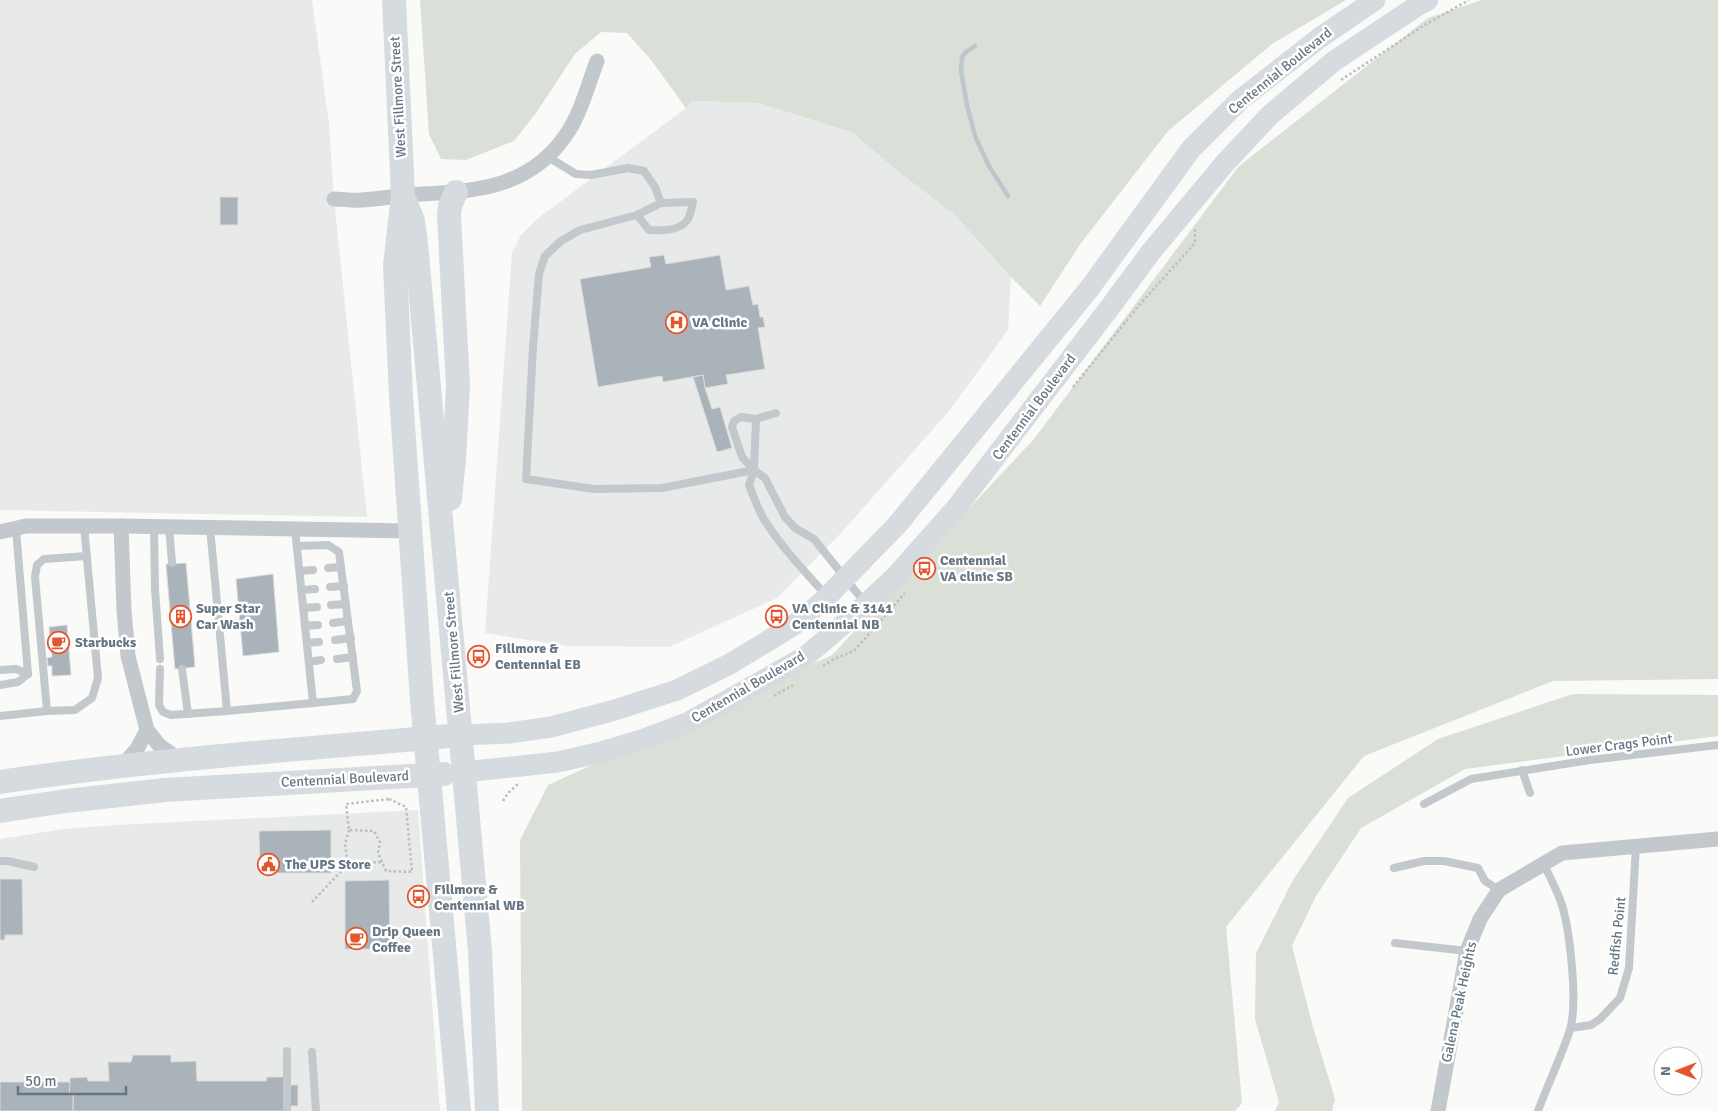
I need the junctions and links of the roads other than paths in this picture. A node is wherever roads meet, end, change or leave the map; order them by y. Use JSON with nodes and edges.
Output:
{"nodes":[{"id":1,"x":394,"y":0,"type":"edge"},
{"id":2,"x":1375,"y":0,"type":"edge"},
{"id":3,"x":1428,"y":0,"type":"edge"},
{"id":4,"x":597,"y":61,"type":"dead end"},
{"id":5,"x":548,"y":157,"type":"junction"},
{"id":6,"x":456,"y":192,"type":"junction"},
{"id":7,"x":402,"y":195,"type":"junction"},
{"id":8,"x":334,"y":199,"type":"dead end"},
{"id":9,"x":661,"y":203,"type":"junction"},
{"id":10,"x":636,"y":215,"type":"junction"},
{"id":11,"x":1127,"y":237,"type":"junction"},
{"id":12,"x":1150,"y":253,"type":"junction"},
{"id":13,"x":776,"y":413,"type":"dead end"},
{"id":14,"x":756,"y":419,"type":"junction"},
{"id":15,"x":754,"y":470,"type":"junction"},
{"id":16,"x":84,"y":526,"type":"junction"},
{"id":17,"x":121,"y":526,"type":"junction"},
{"id":18,"x":154,"y":526,"type":"junction"},
{"id":19,"x":169,"y":527,"type":"junction"},
{"id":20,"x":210,"y":527,"type":"junction"},
{"id":21,"x":16,"y":529,"type":"junction"},
{"id":22,"x":295,"y":529,"type":"junction"},
{"id":23,"x":410,"y":531,"type":"junction"},
{"id":24,"x":0,"y":532,"type":"edge"},
{"id":25,"x":297,"y":546,"type":"junction"},
{"id":26,"x":444,"y":548,"type":"junction"},
{"id":27,"x":87,"y":556,"type":"junction"},
{"id":28,"x":172,"y":563,"type":"dead end"},
{"id":29,"x":341,"y":566,"type":"junction"},
{"id":30,"x":328,"y":568,"type":"dead end"},
{"id":31,"x":313,"y":570,"type":"dead end"},
{"id":32,"x":300,"y":571,"type":"junction"},
{"id":33,"x":844,"y":578,"type":"junction"},
{"id":34,"x":344,"y":586,"type":"junction"},
{"id":35,"x":330,"y":587,"type":"dead end"},
{"id":36,"x":315,"y":589,"type":"dead end"},
{"id":37,"x":302,"y":590,"type":"junction"},
{"id":38,"x":828,"y":596,"type":"junction"},
{"id":39,"x":346,"y":604,"type":"junction"},
{"id":40,"x":332,"y":605,"type":"dead end"},
{"id":41,"x":866,"y":605,"type":"junction"},
{"id":42,"x":317,"y":607,"type":"dead end"},
{"id":43,"x":303,"y":608,"type":"junction"},
{"id":44,"x":848,"y":621,"type":"junction"},
{"id":45,"x":348,"y":622,"type":"junction"},
{"id":46,"x":333,"y":623,"type":"dead end"},
{"id":47,"x":318,"y":625,"type":"dead end"},
{"id":48,"x":305,"y":626,"type":"junction"},
{"id":49,"x":350,"y":638,"type":"junction"},
{"id":50,"x":335,"y":640,"type":"dead end"},
{"id":51,"x":319,"y":642,"type":"dead end"},
{"id":52,"x":307,"y":643,"type":"junction"},
{"id":53,"x":353,"y":657,"type":"junction"},
{"id":54,"x":160,"y":659,"type":"dead end"},
{"id":55,"x":336,"y":659,"type":"dead end"},
{"id":56,"x":321,"y":660,"type":"dead end"},
{"id":57,"x":309,"y":662,"type":"junction"},
{"id":58,"x":160,"y":669,"type":"dead end"},
{"id":59,"x":182,"y":669,"type":"dead end"},
{"id":60,"x":0,"y":670,"type":"edge"},
{"id":61,"x":28,"y":674,"type":"junction"},
{"id":62,"x":0,"y":685,"type":"edge"},
{"id":63,"x":313,"y":703,"type":"junction"},
{"id":64,"x":47,"y":711,"type":"junction"},
{"id":65,"x":227,"y":711,"type":"junction"},
{"id":66,"x":188,"y":714,"type":"junction"},
{"id":67,"x":0,"y":716,"type":"edge"},
{"id":68,"x":147,"y":730,"type":"junction"},
{"id":69,"x":461,"y":735,"type":"junction"},
{"id":70,"x":426,"y":738,"type":"junction"},
{"id":71,"x":1718,"y":746,"type":"edge"},
{"id":72,"x":180,"y":760,"type":"junction"},
{"id":73,"x":122,"y":766,"type":"junction"},
{"id":74,"x":1522,"y":770,"type":"junction"},
{"id":75,"x":464,"y":772,"type":"junction"},
{"id":76,"x":429,"y":775,"type":"junction"},
{"id":77,"x":0,"y":782,"type":"edge"},
{"id":78,"x":1530,"y":793,"type":"dead end"},
{"id":79,"x":1424,"y":804,"type":"dead end"},
{"id":80,"x":0,"y":811,"type":"edge"},
{"id":81,"x":1718,"y":838,"type":"edge"},
{"id":82,"x":1636,"y":846,"type":"junction"},
{"id":83,"x":0,"y":861,"type":"edge"},
{"id":84,"x":1543,"y":863,"type":"junction"},
{"id":85,"x":34,"y":867,"type":"dead end"},
{"id":86,"x":1394,"y":868,"type":"dead end"},
{"id":87,"x":1499,"y":890,"type":"junction"},
{"id":88,"x":1395,"y":943,"type":"dead end"},
{"id":89,"x":1467,"y":951,"type":"junction"},
{"id":90,"x":1571,"y":1028,"type":"junction"},
{"id":91,"x":287,"y":1051,"type":"dead end"},
{"id":92,"x":312,"y":1052,"type":"dead end"},
{"id":93,"x":287,"y":1111,"type":"edge"},
{"id":94,"x":316,"y":1111,"type":"edge"},
{"id":95,"x":459,"y":1111,"type":"edge"},
{"id":96,"x":487,"y":1111,"type":"edge"},
{"id":97,"x":1438,"y":1111,"type":"edge"},
{"id":98,"x":1538,"y":1111,"type":"edge"}],
"edges":[{"from":1,"to":7,"type":"main road","name":"West Fillmore Street"},
{"from":2,"to":11,"type":"main road","name":"Centennial Boulevard"},
{"from":3,"to":12,"type":"main road","name":"Centennial Boulevard"},
{"from":4,"to":5,"type":"street"},
{"from":5,"to":6,"type":"street"},
{"from":5,"to":9,"type":"lane"},
{"from":6,"to":7,"type":"street"},
{"from":6,"to":26,"type":"main road"},
{"from":7,"to":8,"type":"street"},
{"from":7,"to":23,"type":"main road","name":"West Fillmore Street"},
{"from":7,"to":26,"type":"main road","name":"West Fillmore Street"},
{"from":9,"to":10,"type":"lane"},
{"from":9,"to":10,"type":"lane"},
{"from":10,"to":15,"type":"lane"},
{"from":11,"to":12,"type":"main road"},
{"from":11,"to":33,"type":"main road","name":"Centennial Boulevard"},
{"from":12,"to":41,"type":"main road","name":"Centennial Boulevard"},
{"from":13,"to":14,"type":"lane"},
{"from":14,"to":15,"type":"lane"},
{"from":14,"to":15,"type":"lane"},
{"from":15,"to":33,"type":"lane"},
{"from":15,"to":38,"type":"lane"},
{"from":16,"to":17,"type":"street"},
{"from":16,"to":21,"type":"street"},
{"from":16,"to":27,"type":"lane"},
{"from":17,"to":18,"type":"street"},
{"from":17,"to":68,"type":"street"},
{"from":18,"to":19,"type":"street"},
{"from":18,"to":54,"type":"lane"},
{"from":19,"to":20,"type":"street"},
{"from":19,"to":28,"type":"lane"},
{"from":20,"to":22,"type":"street"},
{"from":20,"to":65,"type":"lane"},
{"from":21,"to":24,"type":"street"},
{"from":21,"to":61,"type":"lane"},
{"from":22,"to":23,"type":"street"},
{"from":22,"to":25,"type":"lane"},
{"from":23,"to":70,"type":"main road","name":"West Fillmore Street"},
{"from":25,"to":29,"type":"lane"},
{"from":25,"to":32,"type":"lane"},
{"from":26,"to":69,"type":"main road","name":"West Fillmore Street"},
{"from":27,"to":64,"type":"lane"},
{"from":27,"to":64,"type":"lane"},
{"from":29,"to":30,"type":"lane"},
{"from":29,"to":34,"type":"lane"},
{"from":31,"to":32,"type":"lane"},
{"from":32,"to":37,"type":"lane"},
{"from":33,"to":38,"type":"main road","name":"Centennial Boulevard"},
{"from":33,"to":41,"type":"lane"},
{"from":34,"to":35,"type":"lane"},
{"from":34,"to":39,"type":"lane"},
{"from":36,"to":37,"type":"lane"},
{"from":37,"to":43,"type":"lane"},
{"from":38,"to":44,"type":"lane"},
{"from":38,"to":69,"type":"main road","name":"Centennial Boulevard"},
{"from":39,"to":40,"type":"lane"},
{"from":39,"to":45,"type":"lane"},
{"from":41,"to":44,"type":"main road","name":"Centennial Boulevard"},
{"from":42,"to":43,"type":"lane"},
{"from":43,"to":48,"type":"lane"},
{"from":44,"to":75,"type":"main road","name":"Centennial Boulevard"},
{"from":45,"to":46,"type":"lane"},
{"from":45,"to":49,"type":"lane"},
{"from":47,"to":48,"type":"lane"},
{"from":48,"to":52,"type":"lane"},
{"from":49,"to":50,"type":"lane"},
{"from":49,"to":53,"type":"lane"},
{"from":51,"to":52,"type":"lane"},
{"from":52,"to":57,"type":"lane"},
{"from":53,"to":55,"type":"lane"},
{"from":53,"to":63,"type":"lane"},
{"from":56,"to":57,"type":"lane"},
{"from":57,"to":63,"type":"lane"},
{"from":58,"to":66,"type":"lane"},
{"from":59,"to":66,"type":"lane"},
{"from":60,"to":61,"type":"lane"},
{"from":61,"to":62,"type":"lane"},
{"from":63,"to":65,"type":"lane"},
{"from":64,"to":67,"type":"lane"},
{"from":65,"to":66,"type":"lane"},
{"from":68,"to":72,"type":"street"},
{"from":68,"to":73,"type":"street"},
{"from":69,"to":70,"type":"main road","name":"Centennial Boulevard"},
{"from":69,"to":75,"type":"main road","name":"West Fillmore Street"},
{"from":70,"to":72,"type":"main road","name":"Centennial Boulevard"},
{"from":70,"to":76,"type":"main road","name":"West Fillmore Street"},
{"from":71,"to":74,"type":"lane","name":"Lower Crags Point"},
{"from":72,"to":73,"type":"main road","name":"Centennial Boulevard"},
{"from":73,"to":77,"type":"main road","name":"Centennial Boulevard"},
{"from":74,"to":78,"type":"lane"},
{"from":74,"to":79,"type":"lane","name":"Lower Crags Point"},
{"from":75,"to":76,"type":"main road","name":"Centennial Boulevard"},
{"from":75,"to":96,"type":"main road","name":"West Fillmore Street"},
{"from":76,"to":80,"type":"main road","name":"Centennial Boulevard"},
{"from":76,"to":95,"type":"main road","name":"West Fillmore Street"},
{"from":81,"to":82,"type":"street","name":"Galena Peak Heights"},
{"from":82,"to":84,"type":"street","name":"Galena Peak Heights"},
{"from":82,"to":90,"type":"lane","name":"Redfish Point"},
{"from":83,"to":85,"type":"lane"},
{"from":84,"to":87,"type":"street","name":"Galena Peak Heights"},
{"from":84,"to":90,"type":"lane"},
{"from":86,"to":87,"type":"lane"},
{"from":87,"to":89,"type":"street","name":"Galena Peak Heights"},
{"from":88,"to":89,"type":"lane"},
{"from":89,"to":97,"type":"street","name":"Galena Peak Heights"},
{"from":90,"to":98,"type":"lane"},
{"from":91,"to":93,"type":"lane"},
{"from":92,"to":94,"type":"lane"}]}
